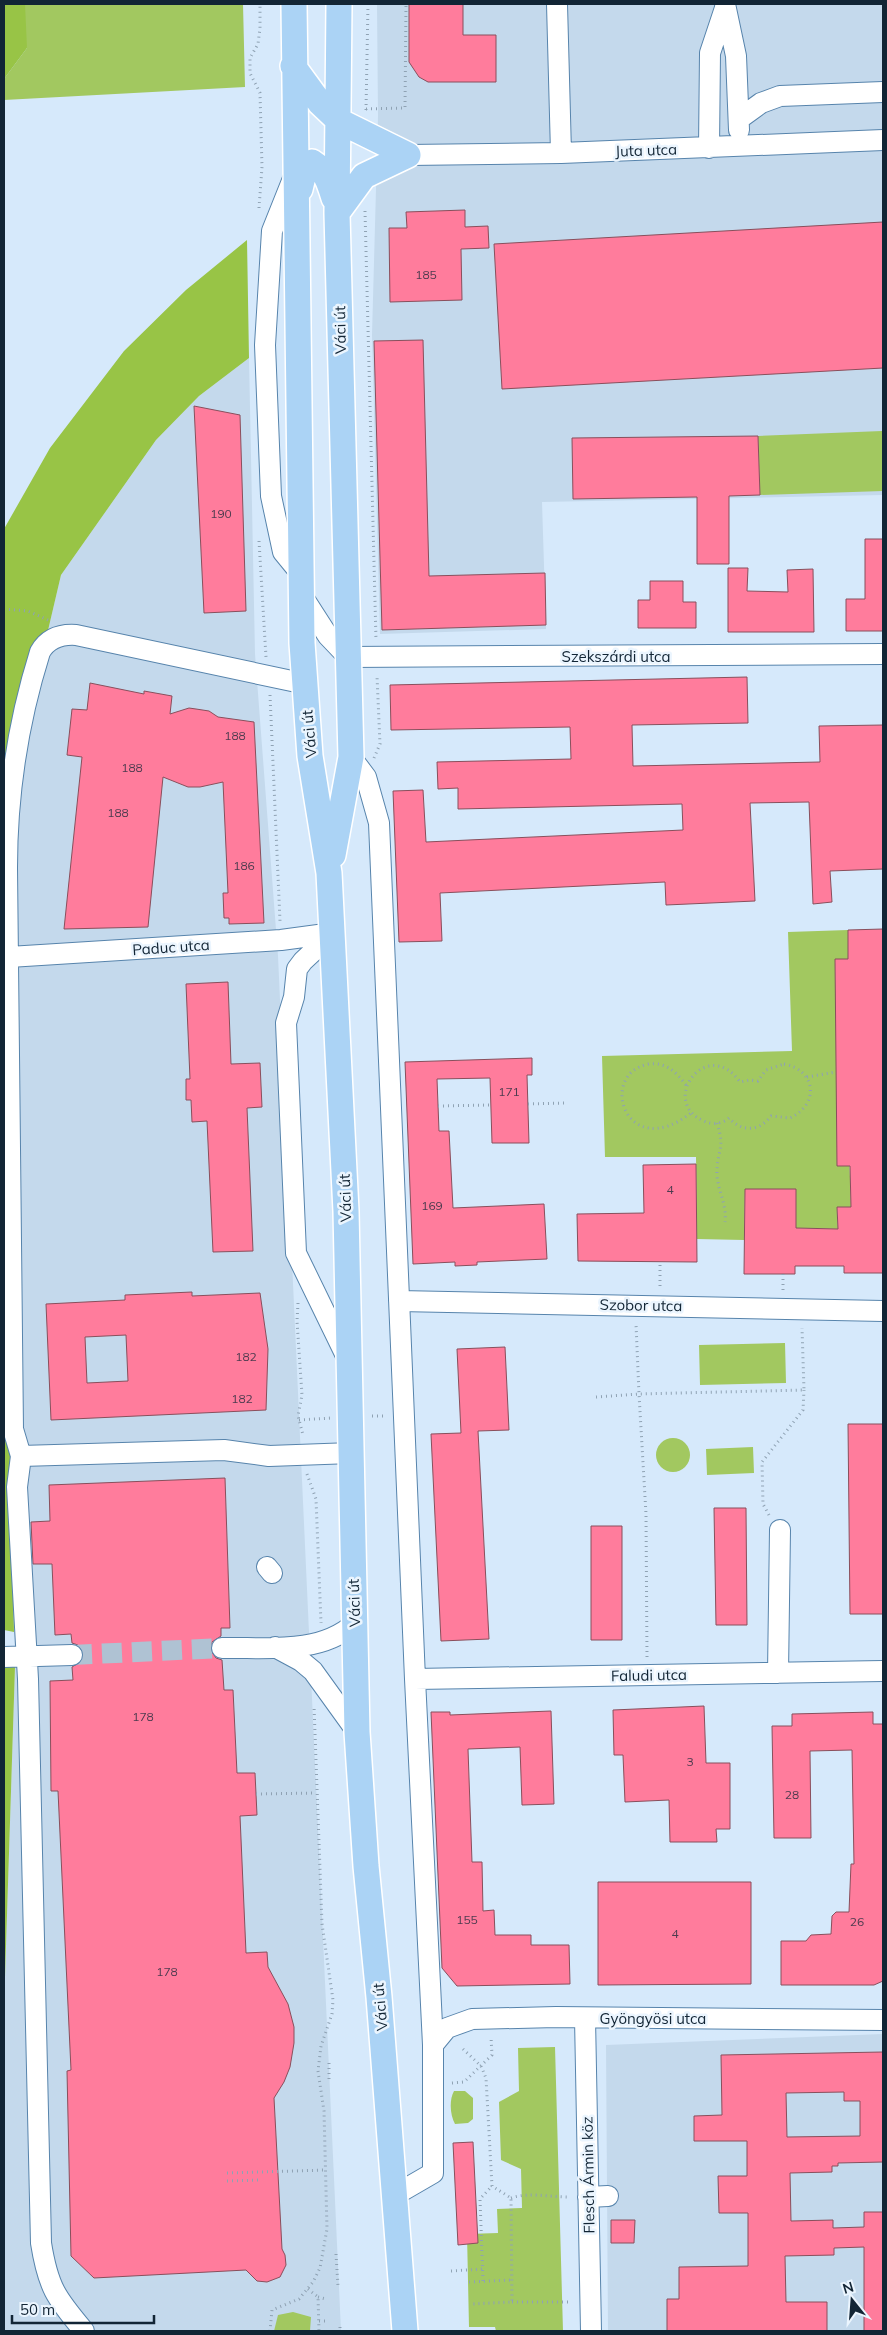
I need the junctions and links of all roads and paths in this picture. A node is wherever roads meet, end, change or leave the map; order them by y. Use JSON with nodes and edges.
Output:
{"nodes":[{"id":1,"x":260,"y":4,"type":"edge"},
{"id":2,"x":294,"y":4,"type":"edge"},
{"id":3,"x":339,"y":4,"type":"edge"},
{"id":4,"x":368,"y":4,"type":"edge"},
{"id":5,"x":406,"y":4,"type":"edge"},
{"id":6,"x":557,"y":4,"type":"edge"},
{"id":7,"x":725,"y":6,"type":"edge"},
{"id":8,"x":293,"y":66,"type":"junction"},
{"id":9,"x":883,"y":92,"type":"edge"},
{"id":10,"x":366,"y":110,"type":"junction"},
{"id":11,"x":739,"y":119,"type":"junction"},
{"id":12,"x":339,"y":121,"type":"junction"},
{"id":13,"x":368,"y":135,"type":"junction"},
{"id":14,"x":883,"y":140,"type":"edge"},
{"id":15,"x":740,"y":147,"type":"junction"},
{"id":16,"x":708,"y":148,"type":"junction"},
{"id":17,"x":561,"y":153,"type":"junction"},
{"id":18,"x":408,"y":155,"type":"junction"},
{"id":19,"x":296,"y":170,"type":"junction"},
{"id":20,"x":364,"y":176,"type":"junction"},
{"id":21,"x":297,"y":200,"type":"junction"},
{"id":22,"x":337,"y":213,"type":"junction"},
{"id":23,"x":258,"y":216,"type":"dead end"},
{"id":24,"x":259,"y":536,"type":"dead end"},
{"id":25,"x":301,"y":584,"type":"junction"},
{"id":26,"x":4,"y":609,"type":"edge"},
{"id":27,"x":60,"y":636,"type":"junction"},
{"id":28,"x":883,"y":654,"type":"edge"},
{"id":29,"x":348,"y":657,"type":"junction"},
{"id":30,"x":376,"y":658,"type":"junction"},
{"id":31,"x":268,"y":676,"type":"junction"},
{"id":32,"x":306,"y":684,"type":"junction"},
{"id":33,"x":380,"y":744,"type":"dead end"},
{"id":34,"x":351,"y":757,"type":"junction"},
{"id":35,"x":330,"y":873,"type":"junction"},
{"id":36,"x":333,"y":933,"type":"junction"},
{"id":37,"x":280,"y":940,"type":"junction"},
{"id":38,"x":9,"y":957,"type":"junction"},
{"id":39,"x":836,"y":1072,"type":"dead end"},
{"id":40,"x":807,"y":1077,"type":"junction"},
{"id":41,"x":686,"y":1085,"type":"junction"},
{"id":42,"x":564,"y":1103,"type":"dead end"},
{"id":43,"x":528,"y":1104,"type":"dead end"},
{"id":44,"x":490,"y":1105,"type":"dead end"},
{"id":45,"x":438,"y":1106,"type":"dead end"},
{"id":46,"x":691,"y":1112,"type":"junction"},
{"id":47,"x":717,"y":1123,"type":"junction"},
{"id":48,"x":725,"y":1222,"type":"dead end"},
{"id":49,"x":660,"y":1261,"type":"dead end"},
{"id":50,"x":301,"y":1265,"type":"junction"},
{"id":51,"x":783,"y":1274,"type":"dead end"},
{"id":52,"x":660,"y":1286,"type":"dead end"},
{"id":53,"x":783,"y":1290,"type":"dead end"},
{"id":54,"x":399,"y":1301,"type":"junction"},
{"id":55,"x":636,"y":1305,"type":"junction"},
{"id":56,"x":802,"y":1309,"type":"junction"},
{"id":57,"x":883,"y":1311,"type":"edge"},
{"id":58,"x":350,"y":1364,"type":"junction"},
{"id":59,"x":804,"y":1390,"type":"junction"},
{"id":60,"x":639,"y":1394,"type":"junction"},
{"id":61,"x":596,"y":1397,"type":"dead end"},
{"id":62,"x":299,"y":1420,"type":"dead end"},
{"id":63,"x":352,"y":1453,"type":"junction"},
{"id":64,"x":304,"y":1454,"type":"junction"},
{"id":65,"x":21,"y":1456,"type":"junction"},
{"id":66,"x":780,"y":1530,"type":"joint"},
{"id":67,"x":354,"y":1624,"type":"junction"},
{"id":68,"x":322,"y":1642,"type":"junction"},
{"id":69,"x":274,"y":1646,"type":"junction"},
{"id":70,"x":222,"y":1648,"type":"tunnel mouth"},
{"id":71,"x":72,"y":1655,"type":"tunnel mouth"},
{"id":72,"x":27,"y":1656,"type":"junction"},
{"id":73,"x":4,"y":1657,"type":"edge"},
{"id":74,"x":883,"y":1671,"type":"edge"},
{"id":75,"x":778,"y":1673,"type":"junction"},
{"id":76,"x":647,"y":1675,"type":"junction"},
{"id":77,"x":415,"y":1679,"type":"junction"},
{"id":78,"x":314,"y":1703,"type":"dead end"},
{"id":79,"x":357,"y":1732,"type":"junction"},
{"id":80,"x":316,"y":1793,"type":"junction"},
{"id":81,"x":256,"y":1794,"type":"dead end"},
{"id":82,"x":585,"y":2018,"type":"junction"},
{"id":83,"x":491,"y":2019,"type":"junction"},
{"id":84,"x":883,"y":2020,"type":"edge"},
{"id":85,"x":433,"y":2045,"type":"junction"},
{"id":86,"x":463,"y":2049,"type":"dead end"},
{"id":87,"x":329,"y":2063,"type":"dead end"},
{"id":88,"x":481,"y":2066,"type":"junction"},
{"id":89,"x":329,"y":2082,"type":"dead end"},
{"id":90,"x":444,"y":2083,"type":"dead end"},
{"id":91,"x":326,"y":2170,"type":"junction"},
{"id":92,"x":227,"y":2173,"type":"dead end"},
{"id":93,"x":261,"y":2180,"type":"dead end"},
{"id":94,"x":227,"y":2181,"type":"dead end"},
{"id":95,"x":492,"y":2186,"type":"junction"},
{"id":96,"x":395,"y":2195,"type":"junction"},
{"id":97,"x":608,"y":2196,"type":"dead end"},
{"id":98,"x":588,"y":2197,"type":"junction"},
{"id":99,"x":511,"y":2198,"type":"junction"},
{"id":100,"x":336,"y":2254,"type":"dead end"},
{"id":101,"x":483,"y":2269,"type":"junction"},
{"id":102,"x":451,"y":2270,"type":"dead end"},
{"id":103,"x":512,"y":2280,"type":"junction"},
{"id":104,"x":483,"y":2281,"type":"junction"},
{"id":105,"x":469,"y":2282,"type":"dead end"},
{"id":106,"x":338,"y":2286,"type":"dead end"},
{"id":107,"x":308,"y":2288,"type":"junction"},
{"id":108,"x":318,"y":2297,"type":"junction"},
{"id":109,"x":326,"y":2299,"type":"dead end"},
{"id":110,"x":512,"y":2302,"type":"junction"},
{"id":111,"x":590,"y":2302,"type":"junction"},
{"id":112,"x":471,"y":2304,"type":"dead end"},
{"id":113,"x":318,"y":2321,"type":"junction"},
{"id":114,"x":327,"y":2321,"type":"dead end"},
{"id":115,"x":84,"y":2331,"type":"edge"},
{"id":116,"x":270,"y":2331,"type":"edge"},
{"id":117,"x":319,"y":2331,"type":"edge"},
{"id":118,"x":406,"y":2331,"type":"edge"},
{"id":119,"x":590,"y":2331,"type":"edge"}],
"edges":[{"from":1,"to":23,"type":"path"},
{"from":2,"to":8,"type":"main road","name":"Váci út"},
{"from":3,"to":12,"type":"main road","name":"Váci út"},
{"from":4,"to":10,"type":"path"},
{"from":5,"to":10,"type":"path"},
{"from":6,"to":17,"type":"street"},
{"from":7,"to":11,"type":"street"},
{"from":7,"to":16,"type":"street"},
{"from":8,"to":12,"type":"main road"},
{"from":8,"to":19,"type":"main road","name":"Váci út"},
{"from":9,"to":11,"type":"street"},
{"from":10,"to":13,"type":"path"},
{"from":11,"to":15,"type":"street"},
{"from":12,"to":13,"type":"main road"},
{"from":12,"to":22,"type":"main road","name":"Váci út"},
{"from":13,"to":18,"type":"main road"},
{"from":14,"to":15,"type":"street","name":"Juta utca"},
{"from":15,"to":16,"type":"street","name":"Juta utca"},
{"from":16,"to":17,"type":"street","name":"Juta utca"},
{"from":17,"to":18,"type":"street","name":"Juta utca"},
{"from":18,"to":20,"type":"main road"},
{"from":19,"to":21,"type":"main road","name":"Váci út"},
{"from":19,"to":25,"type":"street"},
{"from":20,"to":22,"type":"main road"},
{"from":20,"to":30,"type":"path"},
{"from":21,"to":22,"type":"main road"},
{"from":21,"to":25,"type":"main road","name":"Váci út"},
{"from":22,"to":29,"type":"main road","name":"Váci út"},
{"from":24,"to":31,"type":"path"},
{"from":25,"to":29,"type":"street"},
{"from":25,"to":32,"type":"main road","name":"Váci út"},
{"from":26,"to":27,"type":"path"},
{"from":27,"to":31,"type":"street"},
{"from":27,"to":38,"type":"street"},
{"from":28,"to":30,"type":"street","name":"Szekszárdi utca"},
{"from":29,"to":30,"type":"street","name":"Szekszárdi utca"},
{"from":29,"to":34,"type":"main road","name":"Váci út"},
{"from":30,"to":33,"type":"path"},
{"from":31,"to":32,"type":"street"},
{"from":31,"to":37,"type":"path"},
{"from":32,"to":35,"type":"main road","name":"Váci út"},
{"from":34,"to":35,"type":"main road","name":"Váci út"},
{"from":34,"to":54,"type":"street"},
{"from":35,"to":36,"type":"main road","name":"Váci út"},
{"from":36,"to":37,"type":"street","name":"Paduc utca"},
{"from":36,"to":50,"type":"street"},
{"from":36,"to":58,"type":"main road","name":"Váci út"},
{"from":37,"to":38,"type":"street","name":"Paduc utca"},
{"from":38,"to":65,"type":"street"},
{"from":39,"to":40,"type":"path"},
{"from":40,"to":41,"type":"path"},
{"from":40,"to":47,"type":"path"},
{"from":41,"to":46,"type":"path"},
{"from":41,"to":46,"type":"path"},
{"from":42,"to":43,"type":"path"},
{"from":44,"to":45,"type":"path"},
{"from":46,"to":47,"type":"path"},
{"from":47,"to":48,"type":"path"},
{"from":49,"to":52,"type":"path"},
{"from":50,"to":58,"type":"street"},
{"from":50,"to":62,"type":"path"},
{"from":51,"to":53,"type":"path"},
{"from":54,"to":55,"type":"street","name":"Szobor utca"},
{"from":54,"to":77,"type":"street"},
{"from":55,"to":56,"type":"street","name":"Szobor utca"},
{"from":55,"to":60,"type":"path"},
{"from":56,"to":57,"type":"street","name":"Szobor utca"},
{"from":56,"to":59,"type":"path"},
{"from":58,"to":63,"type":"main road","name":"Váci út"},
{"from":59,"to":60,"type":"path"},
{"from":59,"to":66,"type":"path"},
{"from":60,"to":61,"type":"path"},
{"from":60,"to":76,"type":"path"},
{"from":63,"to":64,"type":"street"},
{"from":63,"to":67,"type":"main road","name":"Váci út"},
{"from":64,"to":65,"type":"street"},
{"from":64,"to":68,"type":"path"},
{"from":65,"to":72,"type":"street"},
{"from":66,"to":75,"type":"street"},
{"from":67,"to":68,"type":"street"},
{"from":67,"to":79,"type":"main road","name":"Váci út"},
{"from":68,"to":69,"type":"street"},
{"from":69,"to":70,"type":"street"},
{"from":69,"to":79,"type":"street"},
{"from":71,"to":72,"type":"street"},
{"from":72,"to":73,"type":"street"},
{"from":72,"to":115,"type":"street"},
{"from":74,"to":75,"type":"street","name":"Faludi utca"},
{"from":75,"to":76,"type":"street","name":"Faludi utca"},
{"from":76,"to":77,"type":"street","name":"Faludi utca"},
{"from":77,"to":85,"type":"street"},
{"from":78,"to":80,"type":"path"},
{"from":79,"to":96,"type":"main road","name":"Váci út"},
{"from":80,"to":81,"type":"path"},
{"from":80,"to":91,"type":"path"},
{"from":82,"to":83,"type":"street","name":"Gyöngyösi utca"},
{"from":82,"to":84,"type":"street","name":"Gyöngyösi utca"},
{"from":82,"to":98,"type":"street","name":"Flesch Ármin köz"},
{"from":83,"to":85,"type":"street","name":"Gyöngyösi utca"},
{"from":83,"to":88,"type":"path"},
{"from":85,"to":96,"type":"street"},
{"from":86,"to":88,"type":"path"},
{"from":87,"to":89,"type":"path"},
{"from":88,"to":90,"type":"path"},
{"from":88,"to":95,"type":"path"},
{"from":91,"to":92,"type":"path"},
{"from":91,"to":107,"type":"path"},
{"from":93,"to":94,"type":"path"},
{"from":95,"to":99,"type":"path"},
{"from":95,"to":101,"type":"path"},
{"from":96,"to":118,"type":"main road","name":"Váci út"},
{"from":97,"to":98,"type":"street"},
{"from":98,"to":99,"type":"path"},
{"from":98,"to":111,"type":"street","name":"Flesch Ármin köz"},
{"from":99,"to":103,"type":"path"},
{"from":100,"to":106,"type":"path"},
{"from":101,"to":102,"type":"path"},
{"from":101,"to":104,"type":"path"},
{"from":103,"to":104,"type":"path"},
{"from":103,"to":110,"type":"path"},
{"from":104,"to":105,"type":"path"},
{"from":107,"to":108,"type":"path"},
{"from":107,"to":116,"type":"path"},
{"from":108,"to":109,"type":"path"},
{"from":108,"to":113,"type":"path"},
{"from":110,"to":111,"type":"path"},
{"from":110,"to":112,"type":"path"},
{"from":111,"to":119,"type":"street","name":"Flesch Ármin köz"},
{"from":113,"to":114,"type":"path"},
{"from":113,"to":117,"type":"path"}]}
